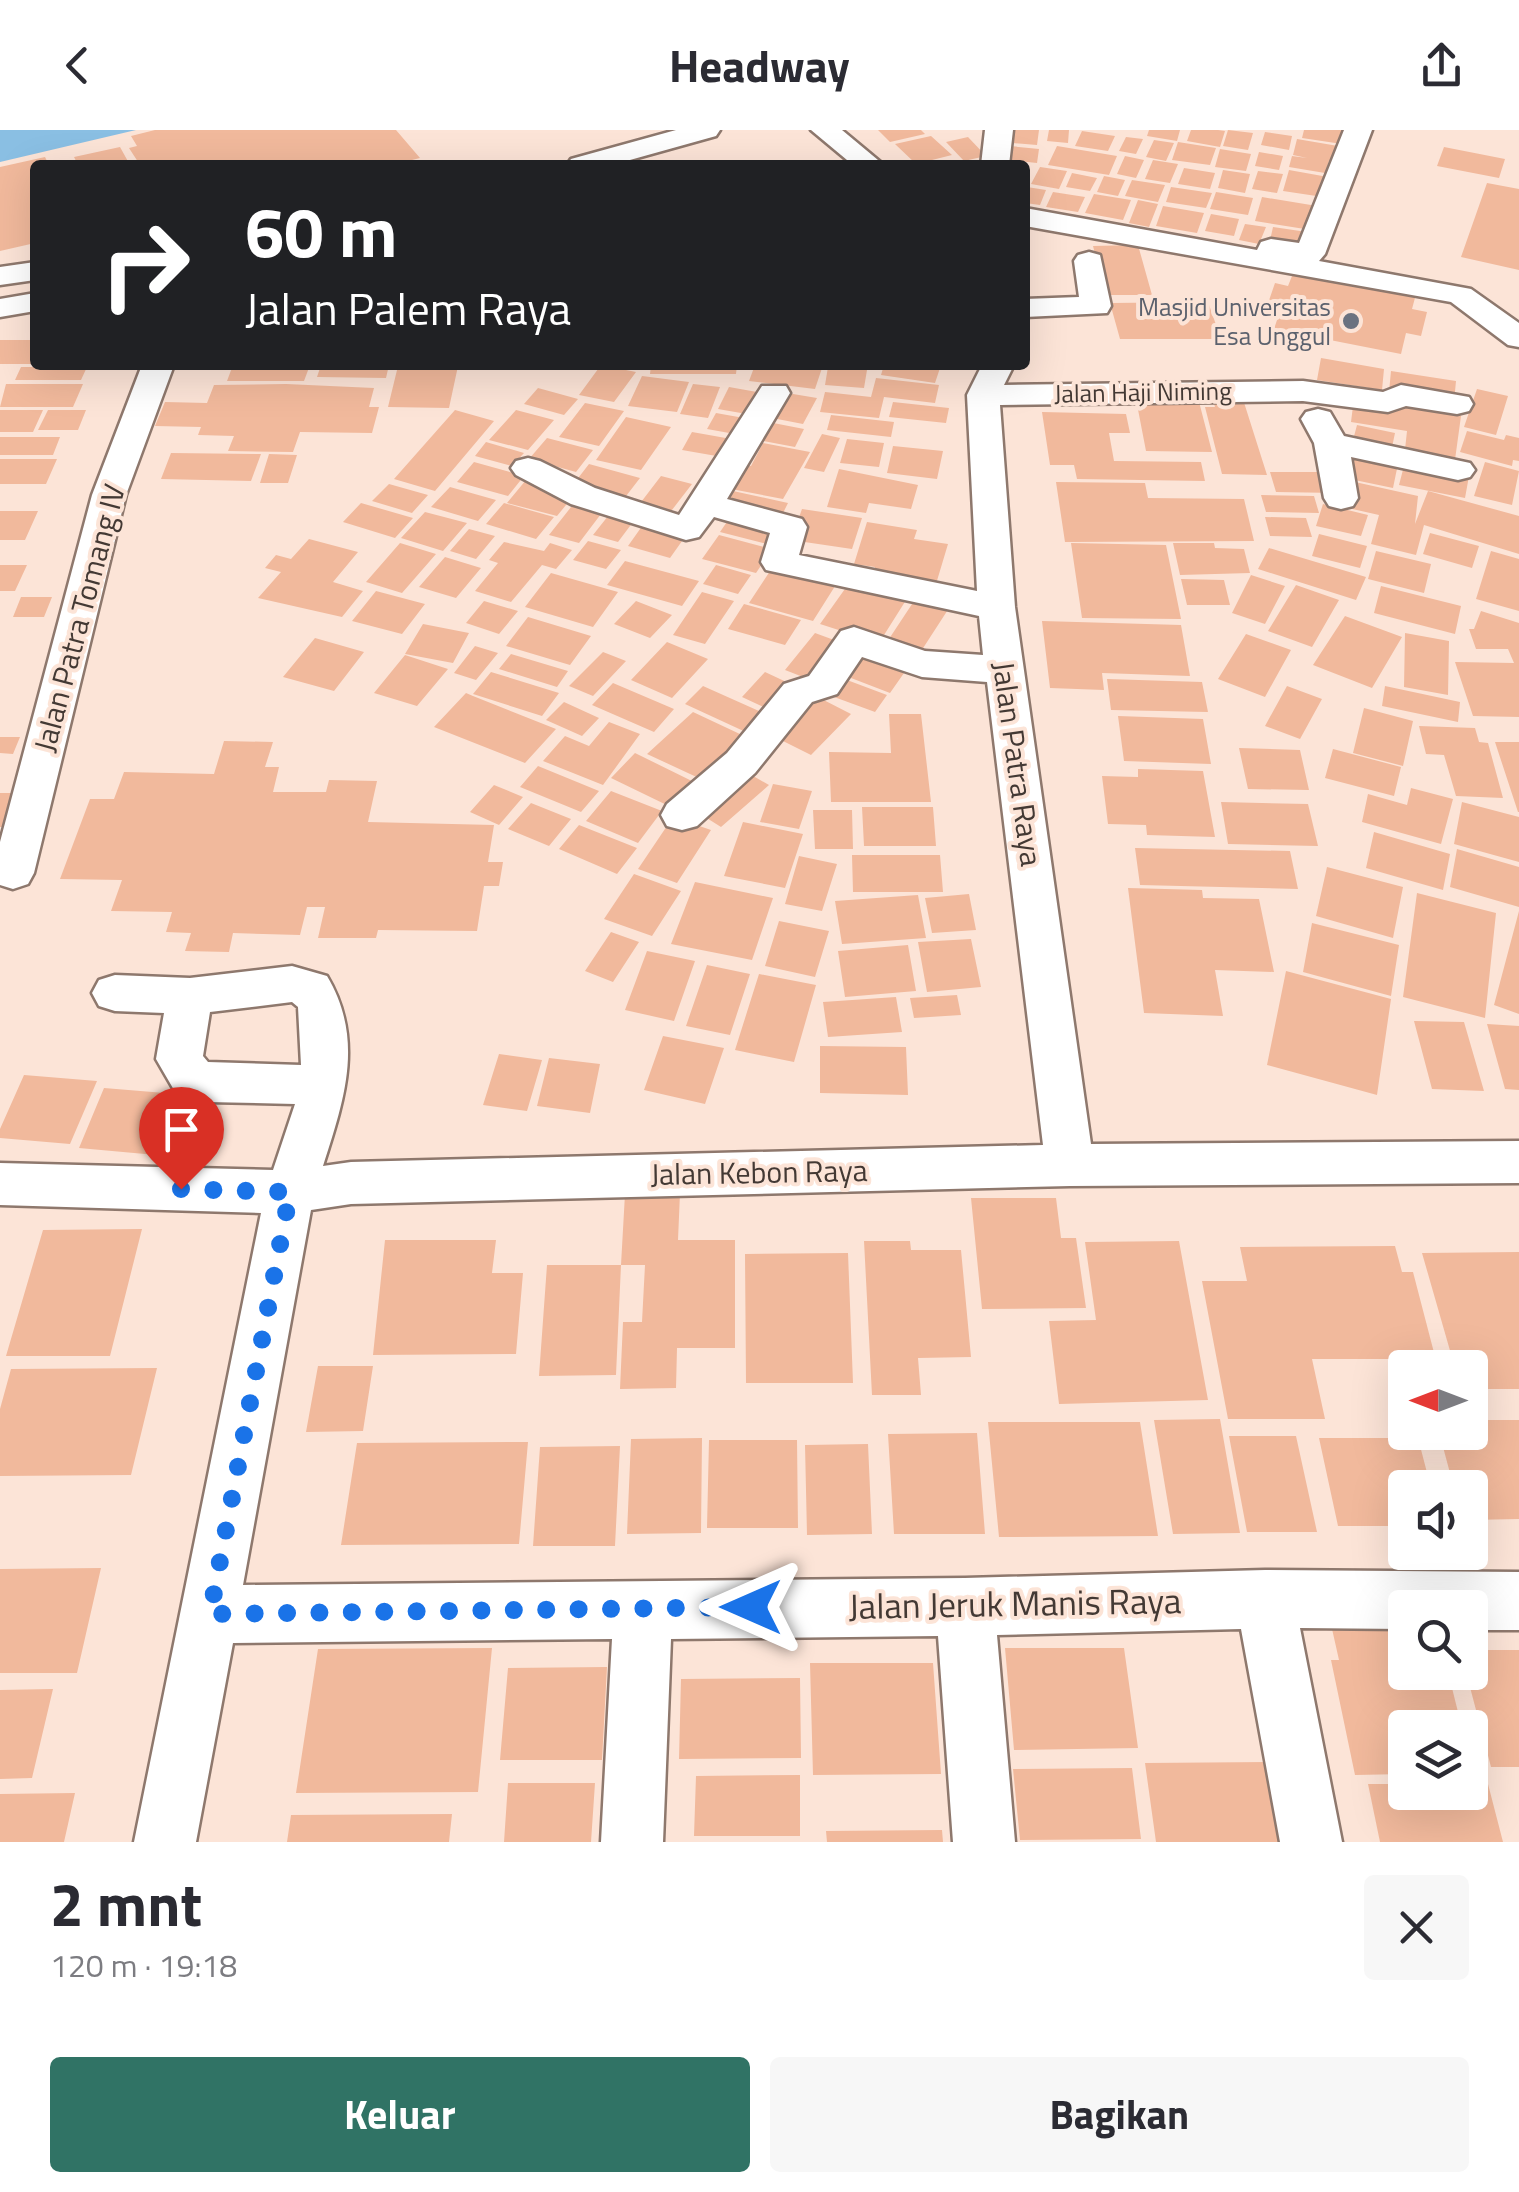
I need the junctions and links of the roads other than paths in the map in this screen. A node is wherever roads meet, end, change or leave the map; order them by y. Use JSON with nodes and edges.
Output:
{"nodes":[{"id":1,"x":706,"y":130,"type":"edge"},
{"id":2,"x":825,"y":130,"type":"edge"},
{"id":3,"x":999,"y":130,"type":"edge"},
{"id":4,"x":1358,"y":130,"type":"edge"},
{"id":5,"x":599,"y":160,"type":"edge"},
{"id":6,"x":864,"y":160,"type":"edge"},
{"id":7,"x":996,"y":160,"type":"edge"},
{"id":8,"x":1030,"y":215,"type":"edge"},
{"id":9,"x":1030,"y":215,"type":"edge"},
{"id":10,"x":1089,"y":261,"type":"dead end"},
{"id":11,"x":30,"y":272,"type":"edge"},
{"id":12,"x":0,"y":276,"type":"edge"},
{"id":13,"x":30,"y":303,"type":"edge"},
{"id":14,"x":0,"y":308,"type":"edge"},
{"id":15,"x":1030,"y":308,"type":"edge"},
{"id":16,"x":1519,"y":338,"type":"edge"},
{"id":17,"x":156,"y":370,"type":"edge"},
{"id":18,"x":993,"y":385,"type":"edge"},
{"id":19,"x":1304,"y":391,"type":"junction"},
{"id":20,"x":774,"y":393,"type":"dead end"},
{"id":21,"x":1457,"y":404,"type":"dead end"},
{"id":22,"x":1331,"y":444,"type":"junction"},
{"id":23,"x":528,"y":468,"type":"dead end"},
{"id":24,"x":1458,"y":470,"type":"dead end"},
{"id":25,"x":1341,"y":498,"type":"dead end"},
{"id":26,"x":706,"y":504,"type":"junction"},
{"id":27,"x":996,"y":607,"type":"junction"},
{"id":28,"x":1004,"y":670,"type":"junction"},
{"id":29,"x":682,"y":814,"type":"dead end"},
{"id":30,"x":13,"y":873,"type":"dead end"},
{"id":31,"x":115,"y":993,"type":"dead end"},
{"id":32,"x":190,"y":996,"type":"junction"},
{"id":33,"x":325,"y":1085,"type":"junction"},
{"id":34,"x":1519,"y":1162,"type":"edge"},
{"id":35,"x":1070,"y":1165,"type":"junction"},
{"id":36,"x":0,"y":1184,"type":"edge"},
{"id":37,"x":290,"y":1192,"type":"junction"},
{"id":38,"x":1264,"y":1599,"type":"junction"},
{"id":39,"x":1519,"y":1601,"type":"edge"},
{"id":40,"x":965,"y":1606,"type":"junction"},
{"id":41,"x":644,"y":1608,"type":"junction"},
{"id":42,"x":210,"y":1614,"type":"junction"},
{"id":43,"x":165,"y":1842,"type":"edge"},
{"id":44,"x":632,"y":1842,"type":"edge"},
{"id":45,"x":984,"y":1842,"type":"edge"},
{"id":46,"x":1311,"y":1842,"type":"edge"}],
"edges":[{"from":1,"to":5,"type":"street"},
{"from":2,"to":6,"type":"street"},
{"from":3,"to":7,"type":"street"},
{"from":4,"to":8,"type":"street"},
{"from":9,"to":16,"type":"street"},
{"from":10,"to":15,"type":"street"},
{"from":11,"to":12,"type":"street"},
{"from":13,"to":14,"type":"street"},
{"from":17,"to":30,"type":"street","name":"Jalan Patra Tomang IV"},
{"from":18,"to":19,"type":"street","name":"Jalan Haji Niming"},
{"from":18,"to":27,"type":"street","name":"Jalan Patra Raya"},
{"from":19,"to":21,"type":"street","name":"Jalan Haji Niming"},
{"from":19,"to":22,"type":"street"},
{"from":20,"to":26,"type":"street"},
{"from":22,"to":24,"type":"street"},
{"from":22,"to":25,"type":"street"},
{"from":23,"to":26,"type":"street"},
{"from":26,"to":27,"type":"street"},
{"from":27,"to":28,"type":"street","name":"Jalan Patra Raya"},
{"from":28,"to":29,"type":"street"},
{"from":28,"to":35,"type":"street","name":"Jalan Patra Raya"},
{"from":31,"to":32,"type":"street"},
{"from":32,"to":33,"type":"street"},
{"from":32,"to":33,"type":"street"},
{"from":33,"to":37,"type":"street"},
{"from":34,"to":35,"type":"street","name":"Jalan Kebon Raya"},
{"from":35,"to":37,"type":"street","name":"Jalan Kebon Raya"},
{"from":36,"to":37,"type":"street","name":"Jalan Kebon Raya"},
{"from":37,"to":42,"type":"street"},
{"from":38,"to":39,"type":"street","name":"Jalan Jeruk Manis Raya"},
{"from":38,"to":40,"type":"street","name":"Jalan Jeruk Manis Raya"},
{"from":38,"to":46,"type":"street"},
{"from":40,"to":41,"type":"street","name":"Jalan Jeruk Manis Raya"},
{"from":40,"to":45,"type":"street"},
{"from":41,"to":42,"type":"street","name":"Jalan Jeruk Manis Raya"},
{"from":41,"to":44,"type":"street"},
{"from":42,"to":43,"type":"street"}]}
